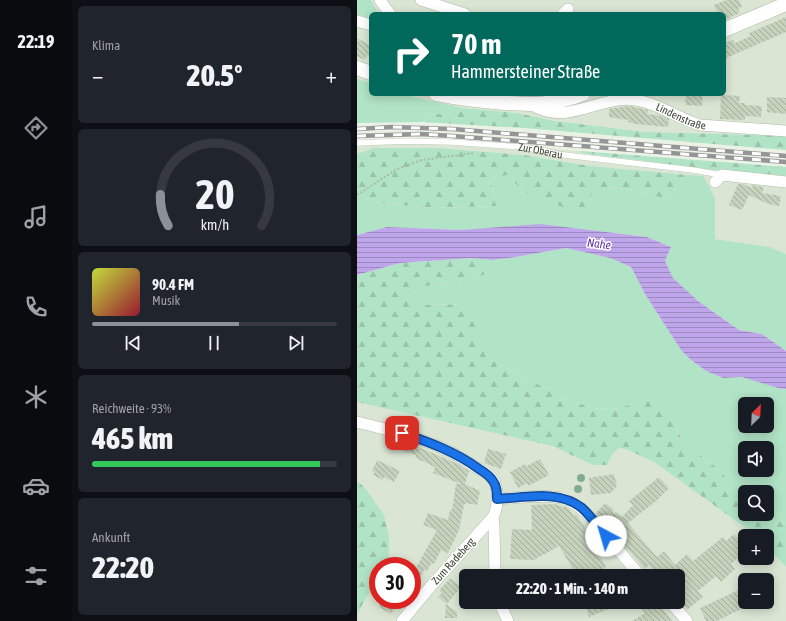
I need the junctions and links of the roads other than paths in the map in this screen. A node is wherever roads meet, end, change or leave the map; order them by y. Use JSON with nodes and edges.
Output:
{"nodes":[{"id":1,"x":380,"y":0,"type":"edge"},
{"id":2,"x":421,"y":0,"type":"edge"},
{"id":3,"x":786,"y":4,"type":"edge"},
{"id":4,"x":389,"y":12,"type":"edge"},
{"id":5,"x":459,"y":12,"type":"edge"},
{"id":6,"x":357,"y":21,"type":"edge"},
{"id":7,"x":369,"y":24,"type":"edge"},
{"id":8,"x":726,"y":29,"type":"edge"},
{"id":9,"x":357,"y":68,"type":"edge"},
{"id":10,"x":369,"y":72,"type":"edge"},
{"id":11,"x":444,"y":96,"type":"edge"},
{"id":12,"x":577,"y":96,"type":"edge"},
{"id":13,"x":532,"y":105,"type":"junction"},
{"id":14,"x":786,"y":131,"type":"edge"},
{"id":15,"x":357,"y":143,"type":"edge"},
{"id":16,"x":719,"y":178,"type":"joint"},
{"id":17,"x":786,"y":182,"type":"edge"},
{"id":18,"x":357,"y":422,"type":"edge"},
{"id":19,"x":497,"y":499,"type":"junction"},
{"id":20,"x":493,"y":517,"type":"junction"},
{"id":21,"x":495,"y":569,"type":"edge"},
{"id":22,"x":633,"y":569,"type":"edge"},
{"id":23,"x":502,"y":609,"type":"edge"},
{"id":24,"x":676,"y":609,"type":"edge"},
{"id":25,"x":402,"y":621,"type":"edge"},
{"id":26,"x":508,"y":621,"type":"edge"},
{"id":27,"x":687,"y":621,"type":"edge"}],
"edges":[{"from":1,"to":4,"type":"street"},
{"from":2,"to":5,"type":"street"},
{"from":3,"to":8,"type":"street"},
{"from":6,"to":7,"type":"street"},
{"from":9,"to":10,"type":"street"},
{"from":11,"to":13,"type":"street"},
{"from":12,"to":13,"type":"street"},
{"from":13,"to":14,"type":"street","name":"Lindenstraße"},
{"from":15,"to":16,"type":"lane","name":"Zur Oberau"},
{"from":16,"to":17,"type":"street","name":"Zur Oberau"},
{"from":18,"to":19,"type":"street"},
{"from":19,"to":20,"type":"street","name":"Zum Radeberg"},
{"from":19,"to":22,"type":"street"},
{"from":20,"to":21,"type":"street"},
{"from":20,"to":25,"type":"street","name":"Zum Radeberg"},
{"from":23,"to":26,"type":"street"},
{"from":24,"to":27,"type":"street"}]}
